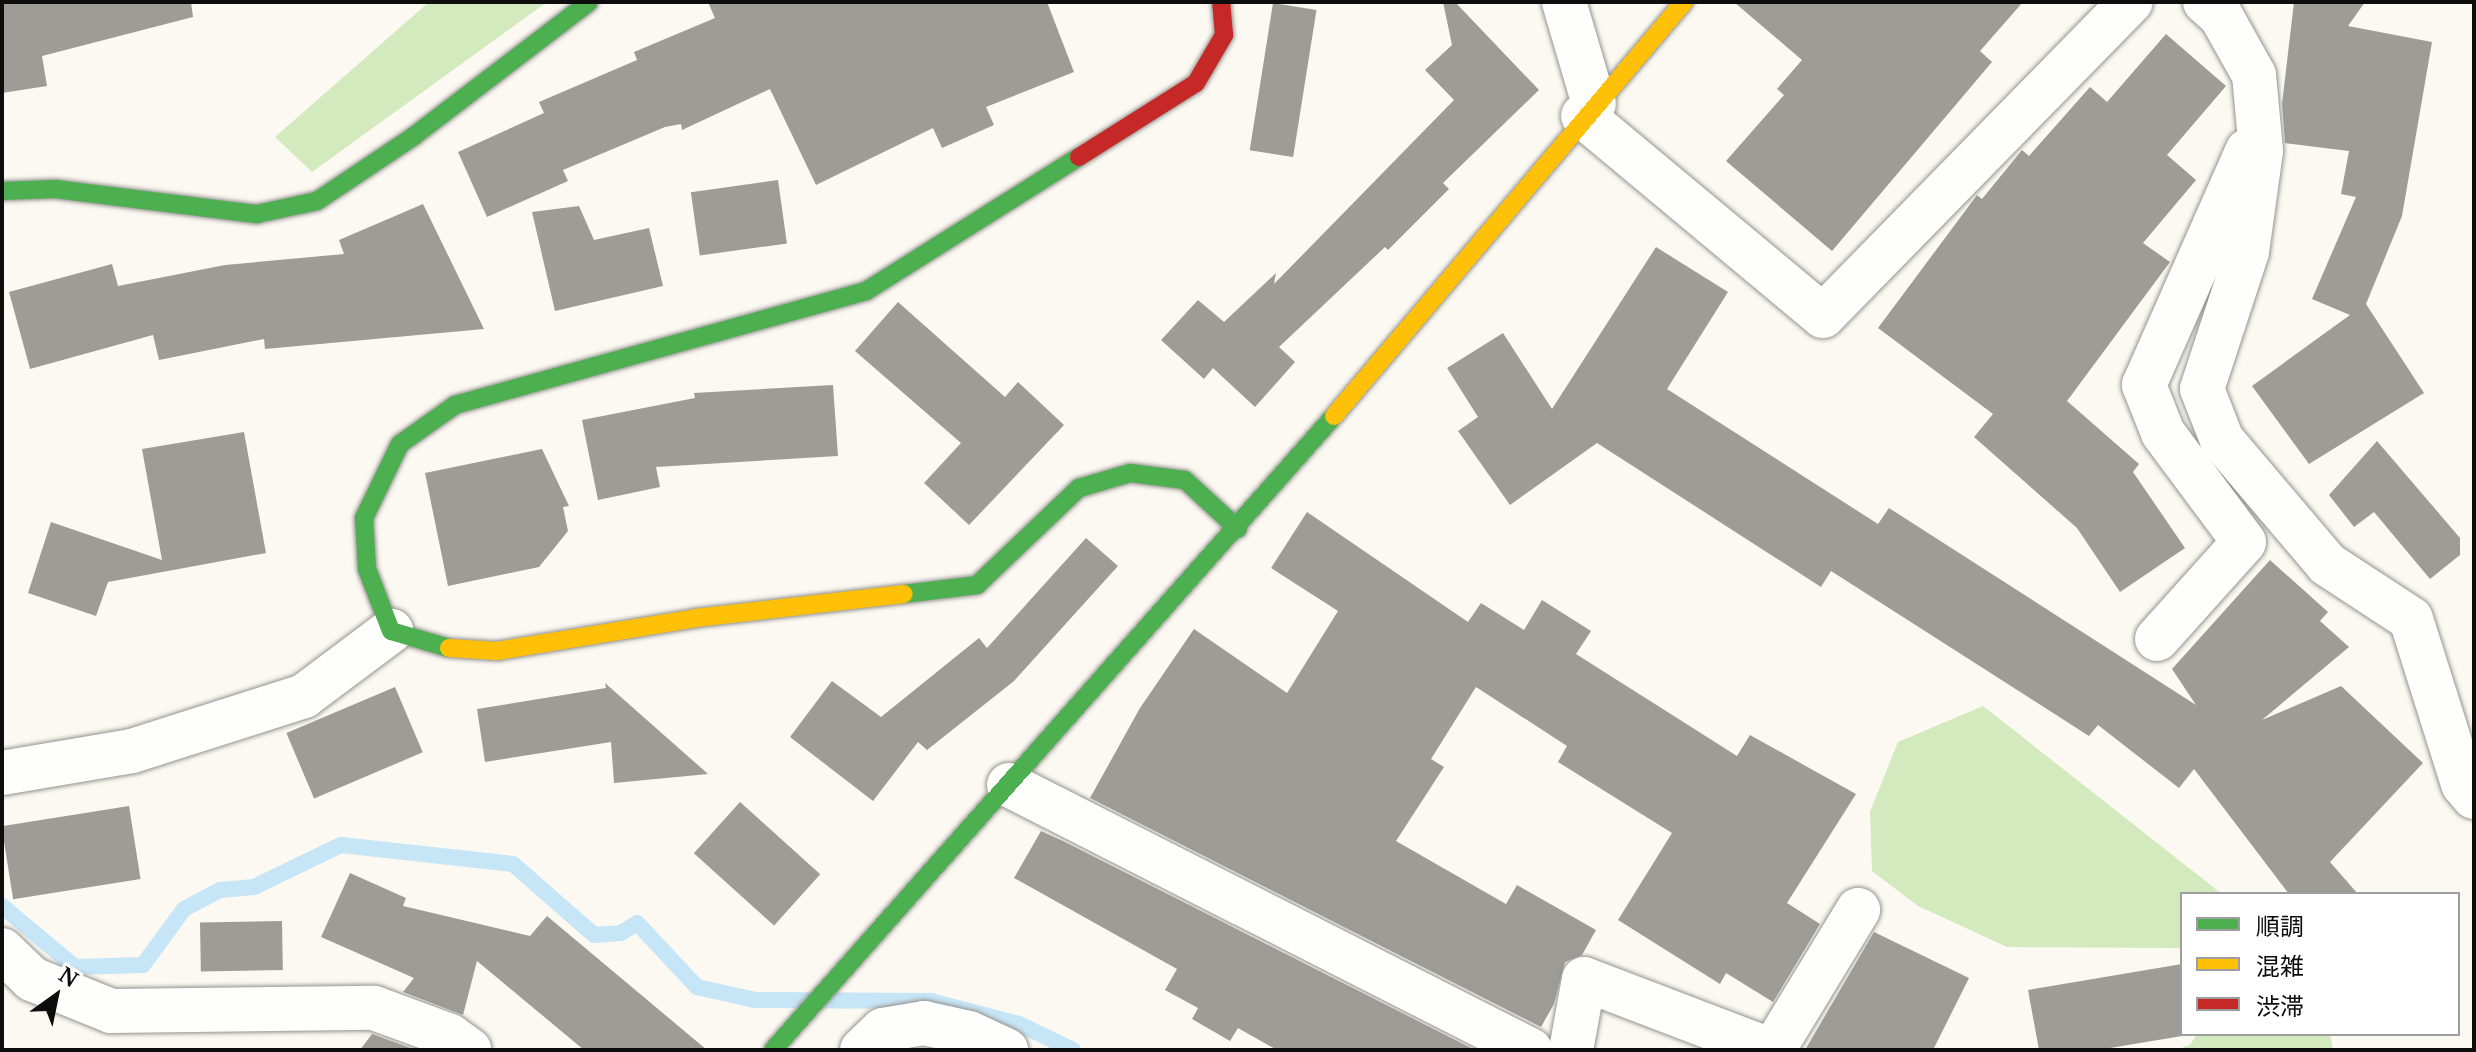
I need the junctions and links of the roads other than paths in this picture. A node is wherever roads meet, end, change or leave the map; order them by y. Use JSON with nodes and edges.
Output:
{"nodes":[{"id":1,"x":589,"y":2,"type":"edge"},
{"id":2,"x":1221,"y":2,"type":"edge"},
{"id":3,"x":1564,"y":2,"type":"edge"},
{"id":4,"x":1684,"y":2,"type":"edge"},
{"id":5,"x":2131,"y":2,"type":"edge"},
{"id":6,"x":2220,"y":7,"type":"edge"},
{"id":7,"x":1588,"y":110,"type":"junction"},
{"id":8,"x":2259,"y":125,"type":"junction"},
{"id":9,"x":2,"y":191,"type":"edge"},
{"id":10,"x":1238,"y":529,"type":"junction"},
{"id":11,"x":391,"y":631,"type":"junction"},
{"id":12,"x":2157,"y":639,"type":"dead end"},
{"id":13,"x":2,"y":773,"type":"edge"},
{"id":14,"x":1009,"y":785,"type":"junction"},
{"id":15,"x":2474,"y":797,"type":"edge"},
{"id":16,"x":1858,"y":910,"type":"dead end"},
{"id":17,"x":2,"y":950,"type":"edge"},
{"id":18,"x":469,"y":1050,"type":"edge"},
{"id":19,"x":773,"y":1050,"type":"edge"},
{"id":20,"x":862,"y":1050,"type":"edge"},
{"id":21,"x":1006,"y":1050,"type":"edge"},
{"id":22,"x":1530,"y":1050,"type":"edge"},
{"id":23,"x":1571,"y":1050,"type":"edge"},
{"id":24,"x":1772,"y":1050,"type":"edge"}],
"edges":[{"from":1,"to":9,"type":"street"},
{"from":2,"to":11,"type":"street"},
{"from":3,"to":7,"type":"street"},
{"from":4,"to":7,"type":"street"},
{"from":5,"to":7,"type":"street"},
{"from":6,"to":8,"type":"street"},
{"from":7,"to":10,"type":"street"},
{"from":8,"to":12,"type":"street"},
{"from":8,"to":15,"type":"street"},
{"from":10,"to":11,"type":"street"},
{"from":10,"to":14,"type":"street"},
{"from":11,"to":13,"type":"street"},
{"from":14,"to":19,"type":"street"},
{"from":14,"to":22,"type":"street"},
{"from":16,"to":24,"type":"street"},
{"from":17,"to":18,"type":"street"},
{"from":20,"to":21,"type":"street"},
{"from":23,"to":24,"type":"street"}]}
